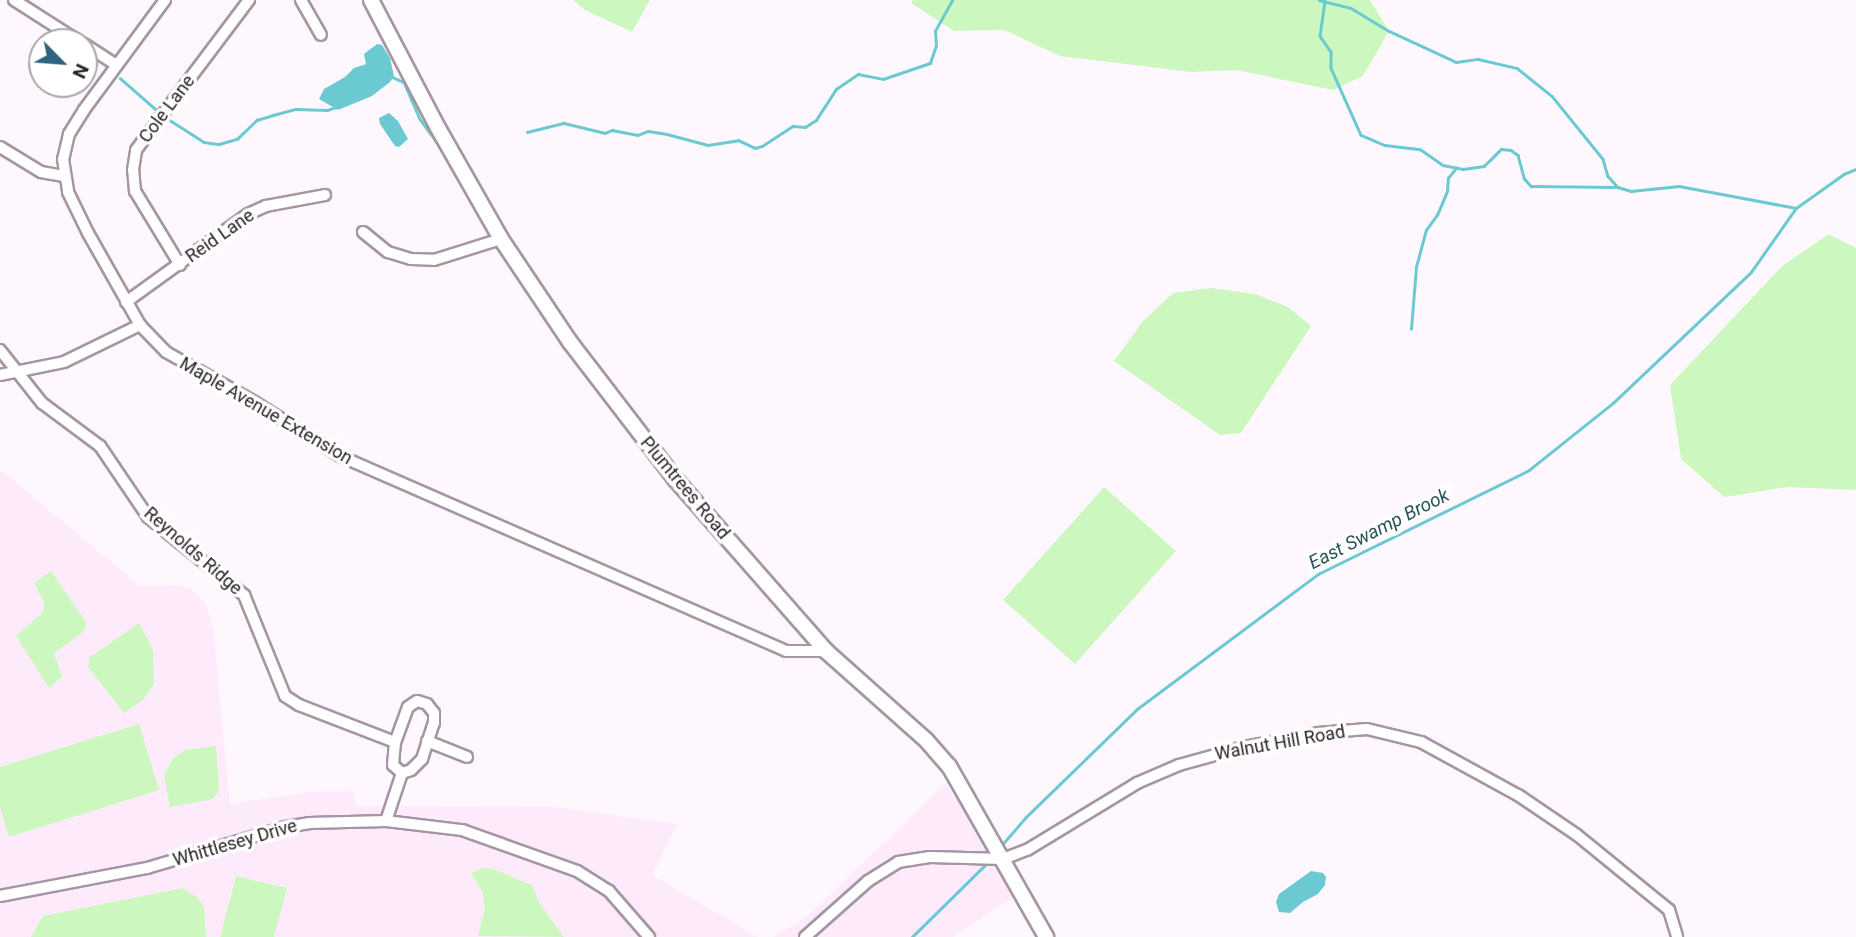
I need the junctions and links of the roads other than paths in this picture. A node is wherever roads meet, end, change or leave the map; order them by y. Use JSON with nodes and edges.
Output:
{"nodes":[{"id":1,"x":14,"y":0,"type":"edge"},
{"id":2,"x":165,"y":0,"type":"edge"},
{"id":3,"x":250,"y":0,"type":"edge"},
{"id":4,"x":301,"y":0,"type":"edge"},
{"id":5,"x":371,"y":0,"type":"edge"},
{"id":6,"x":58,"y":28,"type":"edge"},
{"id":7,"x":321,"y":35,"type":"dead end"},
{"id":8,"x":98,"y":53,"type":"edge"},
{"id":9,"x":115,"y":64,"type":"junction"},
{"id":10,"x":0,"y":147,"type":"edge"},
{"id":11,"x":64,"y":176,"type":"junction"},
{"id":12,"x":325,"y":195,"type":"dead end"},
{"id":13,"x":363,"y":232,"type":"dead end"},
{"id":14,"x":501,"y":239,"type":"junction"},
{"id":15,"x":180,"y":265,"type":"junction"},
{"id":16,"x":126,"y":302,"type":"junction"},
{"id":17,"x":140,"y":325,"type":"junction"},
{"id":18,"x":0,"y":349,"type":"edge"},
{"id":19,"x":17,"y":372,"type":"junction"},
{"id":20,"x":0,"y":375,"type":"edge"},
{"id":21,"x":826,"y":651,"type":"junction"},
{"id":22,"x":428,"y":741,"type":"junction"},
{"id":23,"x":395,"y":742,"type":"junction"},
{"id":24,"x":467,"y":757,"type":"dead end"},
{"id":25,"x":402,"y":773,"type":"junction"},
{"id":26,"x":386,"y":821,"type":"junction"},
{"id":27,"x":1002,"y":858,"type":"junction"},
{"id":28,"x":0,"y":896,"type":"edge"},
{"id":29,"x":649,"y":937,"type":"edge"},
{"id":30,"x":805,"y":937,"type":"edge"},
{"id":31,"x":1046,"y":937,"type":"edge"},
{"id":32,"x":1678,"y":937,"type":"edge"}],
"edges":[{"from":1,"to":6,"type":"street"},
{"from":2,"to":9,"type":"street","name":"Maple Avenue Extension"},
{"from":3,"to":15,"type":"street","name":"Cole Lane"},
{"from":4,"to":7,"type":"street"},
{"from":5,"to":14,"type":"main road","name":"Plumtrees Road"},
{"from":8,"to":9,"type":"street"},
{"from":9,"to":11,"type":"street","name":"Maple Avenue Extension"},
{"from":10,"to":11,"type":"street"},
{"from":11,"to":16,"type":"street","name":"Maple Avenue Extension"},
{"from":12,"to":15,"type":"street","name":"Reid Lane"},
{"from":13,"to":14,"type":"street"},
{"from":14,"to":21,"type":"main road","name":"Plumtrees Road"},
{"from":15,"to":16,"type":"street","name":"Reid Lane"},
{"from":16,"to":17,"type":"street","name":"Maple Avenue Extension"},
{"from":17,"to":19,"type":"street"},
{"from":17,"to":21,"type":"street","name":"Maple Avenue Extension"},
{"from":18,"to":19,"type":"street","name":"Reynolds Ridge"},
{"from":19,"to":20,"type":"street"},
{"from":19,"to":23,"type":"street","name":"Reynolds Ridge"},
{"from":21,"to":27,"type":"main road","name":"Plumtrees Road"},
{"from":22,"to":23,"type":"street"},
{"from":22,"to":24,"type":"street"},
{"from":22,"to":25,"type":"street"},
{"from":23,"to":25,"type":"street"},
{"from":25,"to":26,"type":"street"},
{"from":26,"to":28,"type":"street","name":"Whittlesey Drive"},
{"from":26,"to":29,"type":"street","name":"Whittlesey Drive"},
{"from":27,"to":30,"type":"street"},
{"from":27,"to":31,"type":"main road","name":"Plumtrees Road"},
{"from":27,"to":32,"type":"street","name":"Walnut Hill Road"}]}
